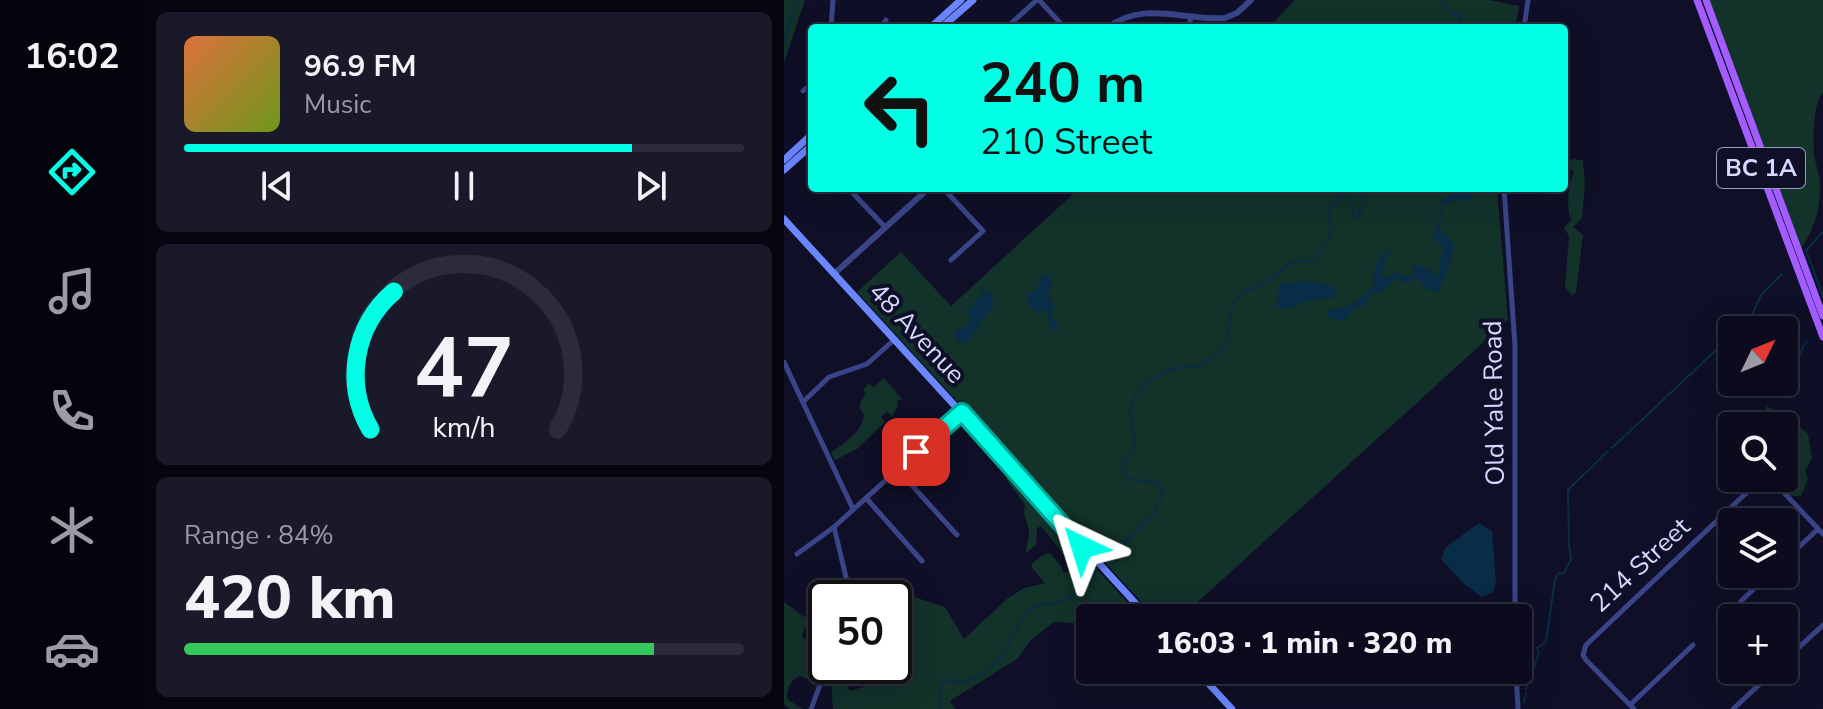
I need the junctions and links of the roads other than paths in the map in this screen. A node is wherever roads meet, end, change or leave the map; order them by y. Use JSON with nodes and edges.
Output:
{"nodes":[{"id":1,"x":833,"y":0,"type":"edge"},
{"id":2,"x":973,"y":0,"type":"edge"},
{"id":3,"x":1038,"y":0,"type":"edge"},
{"id":4,"x":1251,"y":0,"type":"edge"},
{"id":5,"x":1528,"y":0,"type":"edge"},
{"id":6,"x":1697,"y":0,"type":"edge"},
{"id":7,"x":1706,"y":0,"type":"edge"},
{"id":8,"x":959,"y":1,"type":"edge"},
{"id":9,"x":1191,"y":16,"type":"junction"},
{"id":10,"x":886,"y":20,"type":"dead end"},
{"id":11,"x":831,"y":24,"type":"edge"},
{"id":12,"x":883,"y":24,"type":"edge"},
{"id":13,"x":934,"y":24,"type":"edge"},
{"id":14,"x":946,"y":24,"type":"edge"},
{"id":15,"x":1011,"y":24,"type":"edge"},
{"id":16,"x":1061,"y":24,"type":"edge"},
{"id":17,"x":1112,"y":24,"type":"edge"},
{"id":18,"x":1190,"y":24,"type":"edge"},
{"id":19,"x":1525,"y":24,"type":"edge"},
{"id":20,"x":808,"y":87,"type":"edge"},
{"id":21,"x":803,"y":91,"type":"dead end"},
{"id":22,"x":808,"y":138,"type":"edge"},
{"id":23,"x":808,"y":149,"type":"edge"},
{"id":24,"x":784,"y":160,"type":"edge"},
{"id":25,"x":784,"y":170,"type":"edge"},
{"id":26,"x":852,"y":192,"type":"edge"},
{"id":27,"x":924,"y":192,"type":"edge"},
{"id":28,"x":947,"y":192,"type":"edge"},
{"id":29,"x":1504,"y":192,"type":"edge"},
{"id":30,"x":784,"y":219,"type":"edge"},
{"id":31,"x":885,"y":227,"type":"junction"},
{"id":32,"x":951,"y":260,"type":"dead end"},
{"id":33,"x":835,"y":273,"type":"junction"},
{"id":34,"x":1823,"y":316,"type":"edge"},
{"id":35,"x":1823,"y":337,"type":"edge"},
{"id":36,"x":895,"y":339,"type":"junction"},
{"id":37,"x":784,"y":362,"type":"edge"},
{"id":38,"x":803,"y":402,"type":"junction"},
{"id":39,"x":962,"y":412,"type":"junction"},
{"id":40,"x":897,"y":469,"type":"junction"},
{"id":41,"x":1747,"y":492,"type":"edge"},
{"id":42,"x":1783,"y":492,"type":"edge"},
{"id":43,"x":866,"y":498,"type":"junction"},
{"id":44,"x":853,"y":509,"type":"junction"},
{"id":45,"x":834,"y":527,"type":"junction"},
{"id":46,"x":1818,"y":529,"type":"junction"},
{"id":47,"x":1823,"y":534,"type":"edge"},
{"id":48,"x":957,"y":535,"type":"dead end"},
{"id":49,"x":1798,"y":548,"type":"edge"},
{"id":50,"x":797,"y":554,"type":"dead end"},
{"id":51,"x":922,"y":561,"type":"dead end"},
{"id":52,"x":847,"y":580,"type":"edge"},
{"id":53,"x":1755,"y":588,"type":"edge"},
{"id":54,"x":1741,"y":601,"type":"dead end"},
{"id":55,"x":1136,"y":604,"type":"edge"},
{"id":56,"x":1515,"y":604,"type":"edge"},
{"id":57,"x":1823,"y":625,"type":"edge"},
{"id":58,"x":1693,"y":645,"type":"dead end"},
{"id":59,"x":1798,"y":648,"type":"edge"},
{"id":60,"x":820,"y":684,"type":"edge"},
{"id":61,"x":1209,"y":684,"type":"edge"},
{"id":62,"x":1517,"y":684,"type":"edge"},
{"id":63,"x":1760,"y":684,"type":"edge"},
{"id":64,"x":1632,"y":707,"type":"edge"},
{"id":65,"x":811,"y":709,"type":"edge"},
{"id":66,"x":1232,"y":709,"type":"edge"},
{"id":67,"x":1518,"y":709,"type":"edge"},
{"id":68,"x":1733,"y":709,"type":"edge"}],
"edges":[{"from":1,"to":11,"type":"street"},
{"from":2,"to":14,"type":"main road"},
{"from":3,"to":15,"type":"street"},
{"from":3,"to":16,"type":"street"},
{"from":4,"to":9,"type":"street"},
{"from":5,"to":19,"type":"street"},
{"from":6,"to":35,"type":"main road","number":"BC 1A"},
{"from":7,"to":34,"type":"main road","number":"BC 1A"},
{"from":8,"to":13,"type":"main road"},
{"from":9,"to":17,"type":"street"},
{"from":9,"to":18,"type":"street"},
{"from":10,"to":12,"type":"street"},
{"from":20,"to":21,"type":"street"},
{"from":22,"to":24,"type":"main road"},
{"from":23,"to":25,"type":"main road"},
{"from":26,"to":31,"type":"street"},
{"from":27,"to":31,"type":"street"},
{"from":28,"to":32,"type":"street"},
{"from":29,"to":56,"type":"street","name":"Old Yale Road"},
{"from":30,"to":33,"type":"main road","name":"48 Avenue"},
{"from":31,"to":33,"type":"street"},
{"from":33,"to":36,"type":"main road","name":"48 Avenue"},
{"from":36,"to":38,"type":"street"},
{"from":36,"to":39,"type":"main road","name":"48 Avenue"},
{"from":37,"to":38,"type":"street"},
{"from":38,"to":44,"type":"street"},
{"from":39,"to":40,"type":"street"},
{"from":39,"to":55,"type":"main road","name":"48 Avenue"},
{"from":40,"to":43,"type":"street"},
{"from":40,"to":48,"type":"street"},
{"from":41,"to":64,"type":"street","name":"214 Street"},
{"from":42,"to":46,"type":"street"},
{"from":43,"to":44,"type":"street"},
{"from":43,"to":51,"type":"street"},
{"from":44,"to":45,"type":"street"},
{"from":45,"to":50,"type":"street"},
{"from":45,"to":52,"type":"street"},
{"from":46,"to":47,"type":"street"},
{"from":46,"to":49,"type":"street"},
{"from":53,"to":54,"type":"street"},
{"from":57,"to":59,"type":"street"},
{"from":58,"to":64,"type":"street"},
{"from":60,"to":65,"type":"street"},
{"from":61,"to":66,"type":"main road"},
{"from":62,"to":67,"type":"street"},
{"from":63,"to":68,"type":"street"}]}
